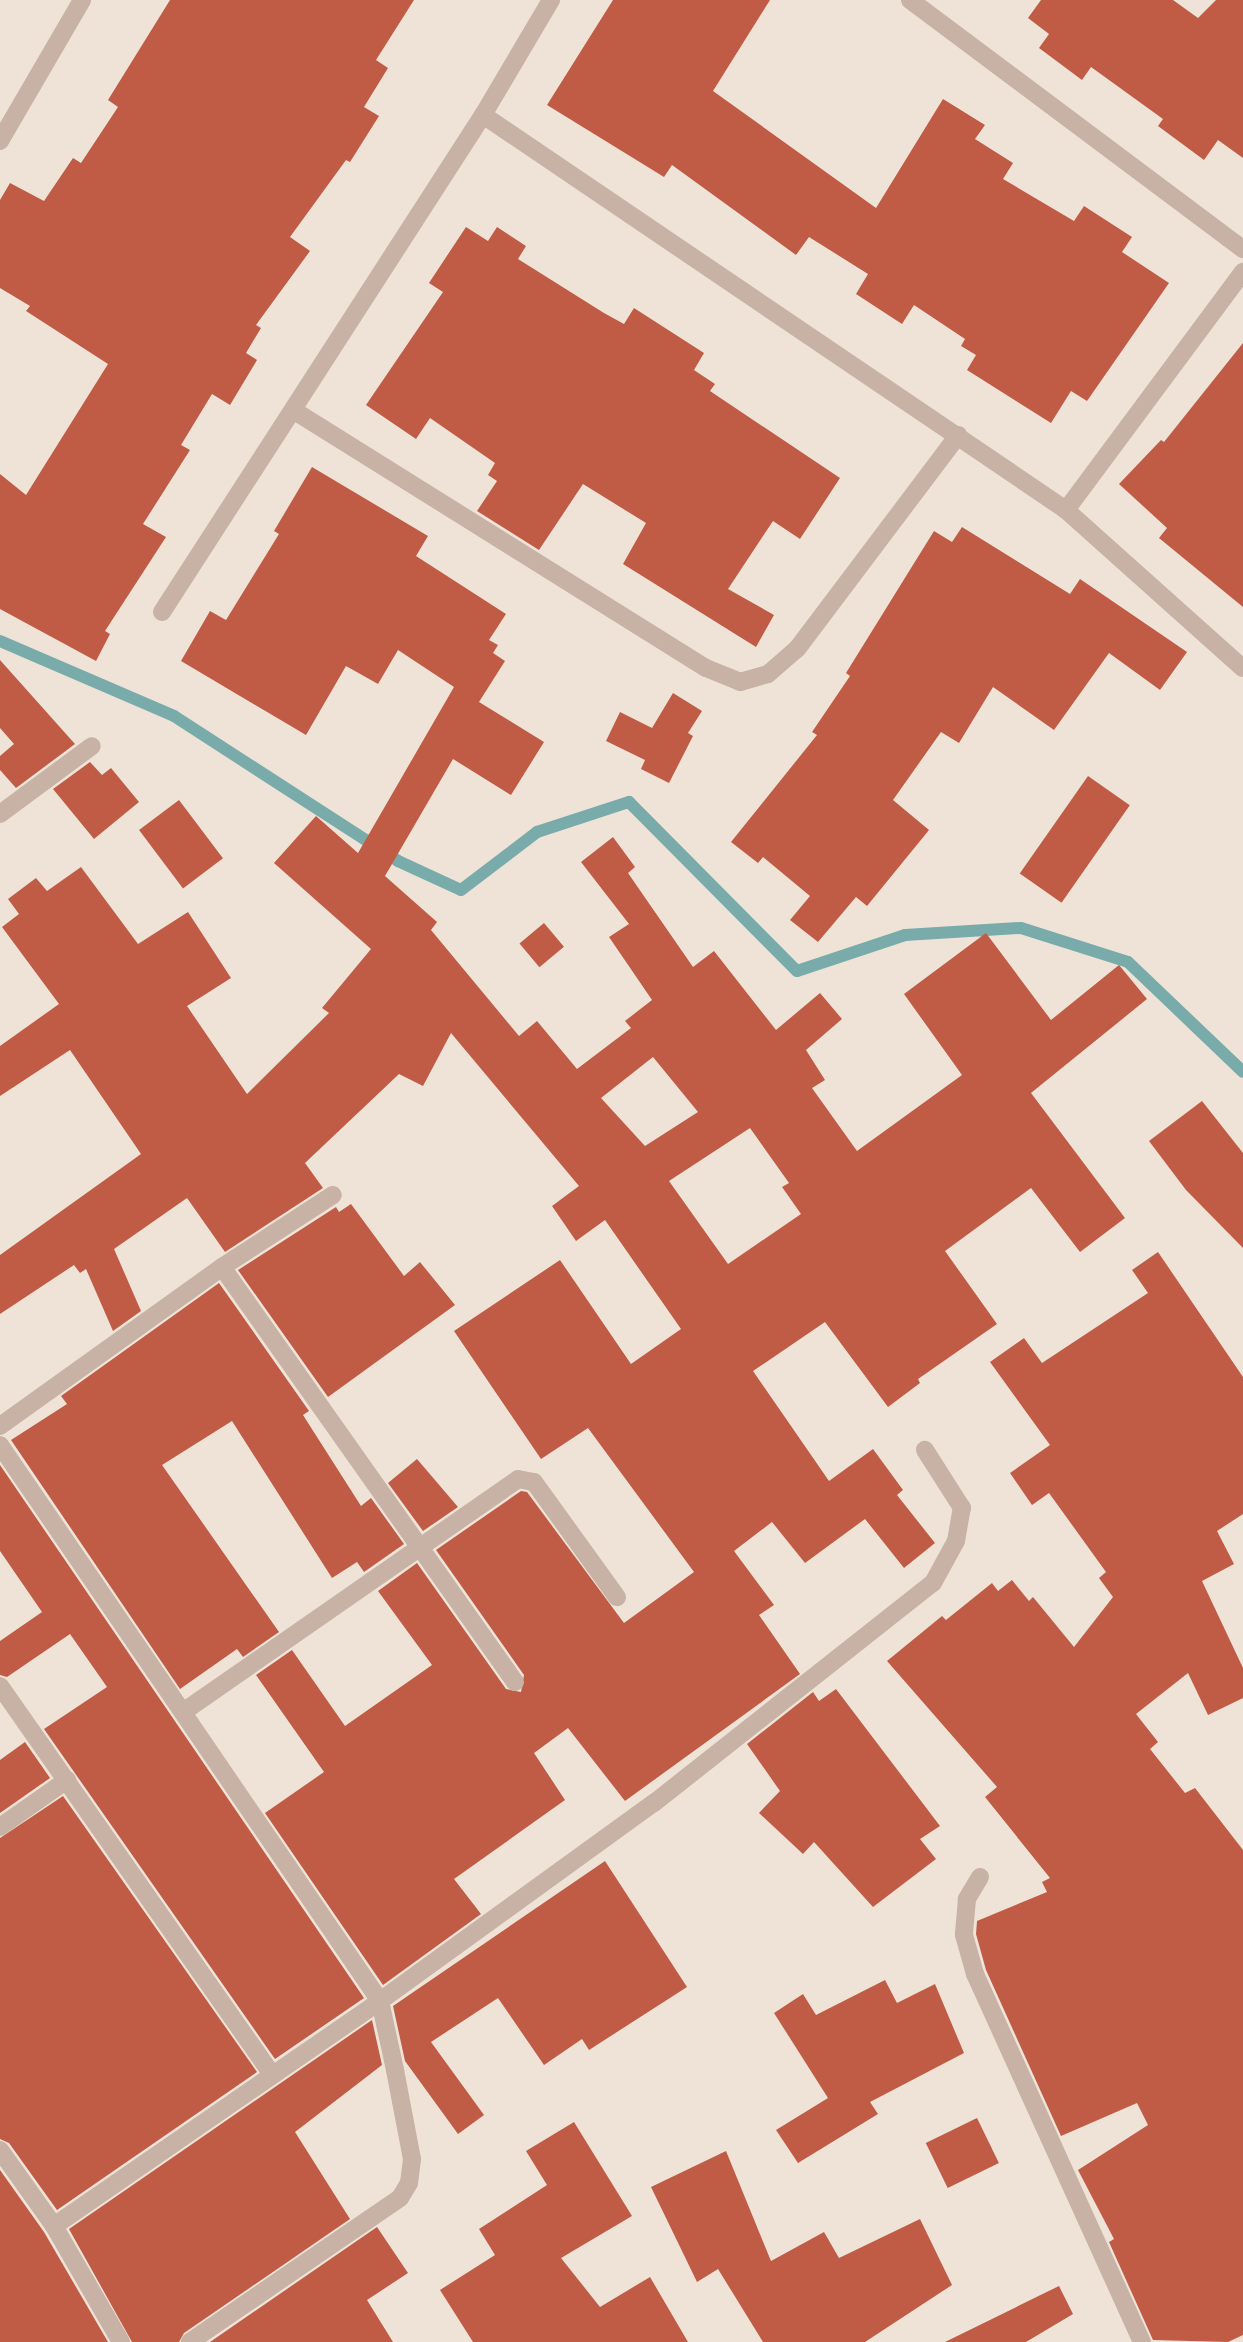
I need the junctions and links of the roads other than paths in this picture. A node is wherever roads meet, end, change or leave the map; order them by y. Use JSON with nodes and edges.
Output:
{"nodes":[{"id":1,"x":82,"y":0,"type":"edge"},
{"id":2,"x":551,"y":0,"type":"edge"},
{"id":3,"x":909,"y":0,"type":"edge"},
{"id":4,"x":483,"y":115,"type":"junction"},
{"id":5,"x":0,"y":141,"type":"edge"},
{"id":6,"x":1243,"y":249,"type":"edge"},
{"id":7,"x":1243,"y":272,"type":"edge"},
{"id":8,"x":293,"y":410,"type":"junction"},
{"id":9,"x":958,"y":435,"type":"junction"},
{"id":10,"x":1066,"y":510,"type":"junction"},
{"id":11,"x":162,"y":612,"type":"dead end"},
{"id":12,"x":1243,"y":668,"type":"edge"},
{"id":13,"x":92,"y":746,"type":"dead end"},
{"id":14,"x":0,"y":814,"type":"edge"},
{"id":15,"x":333,"y":1195,"type":"dead end"},
{"id":16,"x":222,"y":1267,"type":"junction"},
{"id":17,"x":0,"y":1426,"type":"edge"},
{"id":18,"x":0,"y":1445,"type":"edge"},
{"id":19,"x":925,"y":1450,"type":"dead end"},
{"id":20,"x":418,"y":1544,"type":"junction"},
{"id":21,"x":617,"y":1597,"type":"dead end"},
{"id":22,"x":515,"y":1682,"type":"dead end"},
{"id":23,"x":0,"y":1686,"type":"edge"},
{"id":24,"x":183,"y":1712,"type":"junction"},
{"id":25,"x":67,"y":1780,"type":"junction"},
{"id":26,"x":0,"y":1826,"type":"edge"},
{"id":27,"x":980,"y":1877,"type":"dead end"},
{"id":28,"x":380,"y":2001,"type":"junction"},
{"id":29,"x":271,"y":2073,"type":"junction"},
{"id":30,"x":0,"y":2150,"type":"edge"},
{"id":31,"x":54,"y":2227,"type":"junction"},
{"id":32,"x":121,"y":2342,"type":"edge"},
{"id":33,"x":190,"y":2342,"type":"edge"},
{"id":34,"x":1142,"y":2342,"type":"edge"}],
"edges":[{"from":1,"to":5,"type":"street"},
{"from":2,"to":4,"type":"street"},
{"from":3,"to":6,"type":"street"},
{"from":4,"to":8,"type":"street"},
{"from":4,"to":9,"type":"street"},
{"from":7,"to":10,"type":"street"},
{"from":8,"to":9,"type":"street"},
{"from":8,"to":11,"type":"street"},
{"from":9,"to":10,"type":"street"},
{"from":10,"to":12,"type":"street"},
{"from":13,"to":14,"type":"street"},
{"from":15,"to":16,"type":"street"},
{"from":16,"to":17,"type":"street"},
{"from":16,"to":20,"type":"street"},
{"from":18,"to":24,"type":"street"},
{"from":19,"to":28,"type":"street"},
{"from":20,"to":21,"type":"street"},
{"from":20,"to":22,"type":"street"},
{"from":20,"to":24,"type":"street"},
{"from":23,"to":25,"type":"street"},
{"from":24,"to":28,"type":"street"},
{"from":25,"to":26,"type":"street"},
{"from":25,"to":29,"type":"street"},
{"from":27,"to":34,"type":"street"},
{"from":28,"to":29,"type":"street"},
{"from":28,"to":33,"type":"street"},
{"from":29,"to":31,"type":"street"},
{"from":30,"to":31,"type":"street"},
{"from":31,"to":32,"type":"street"}]}
